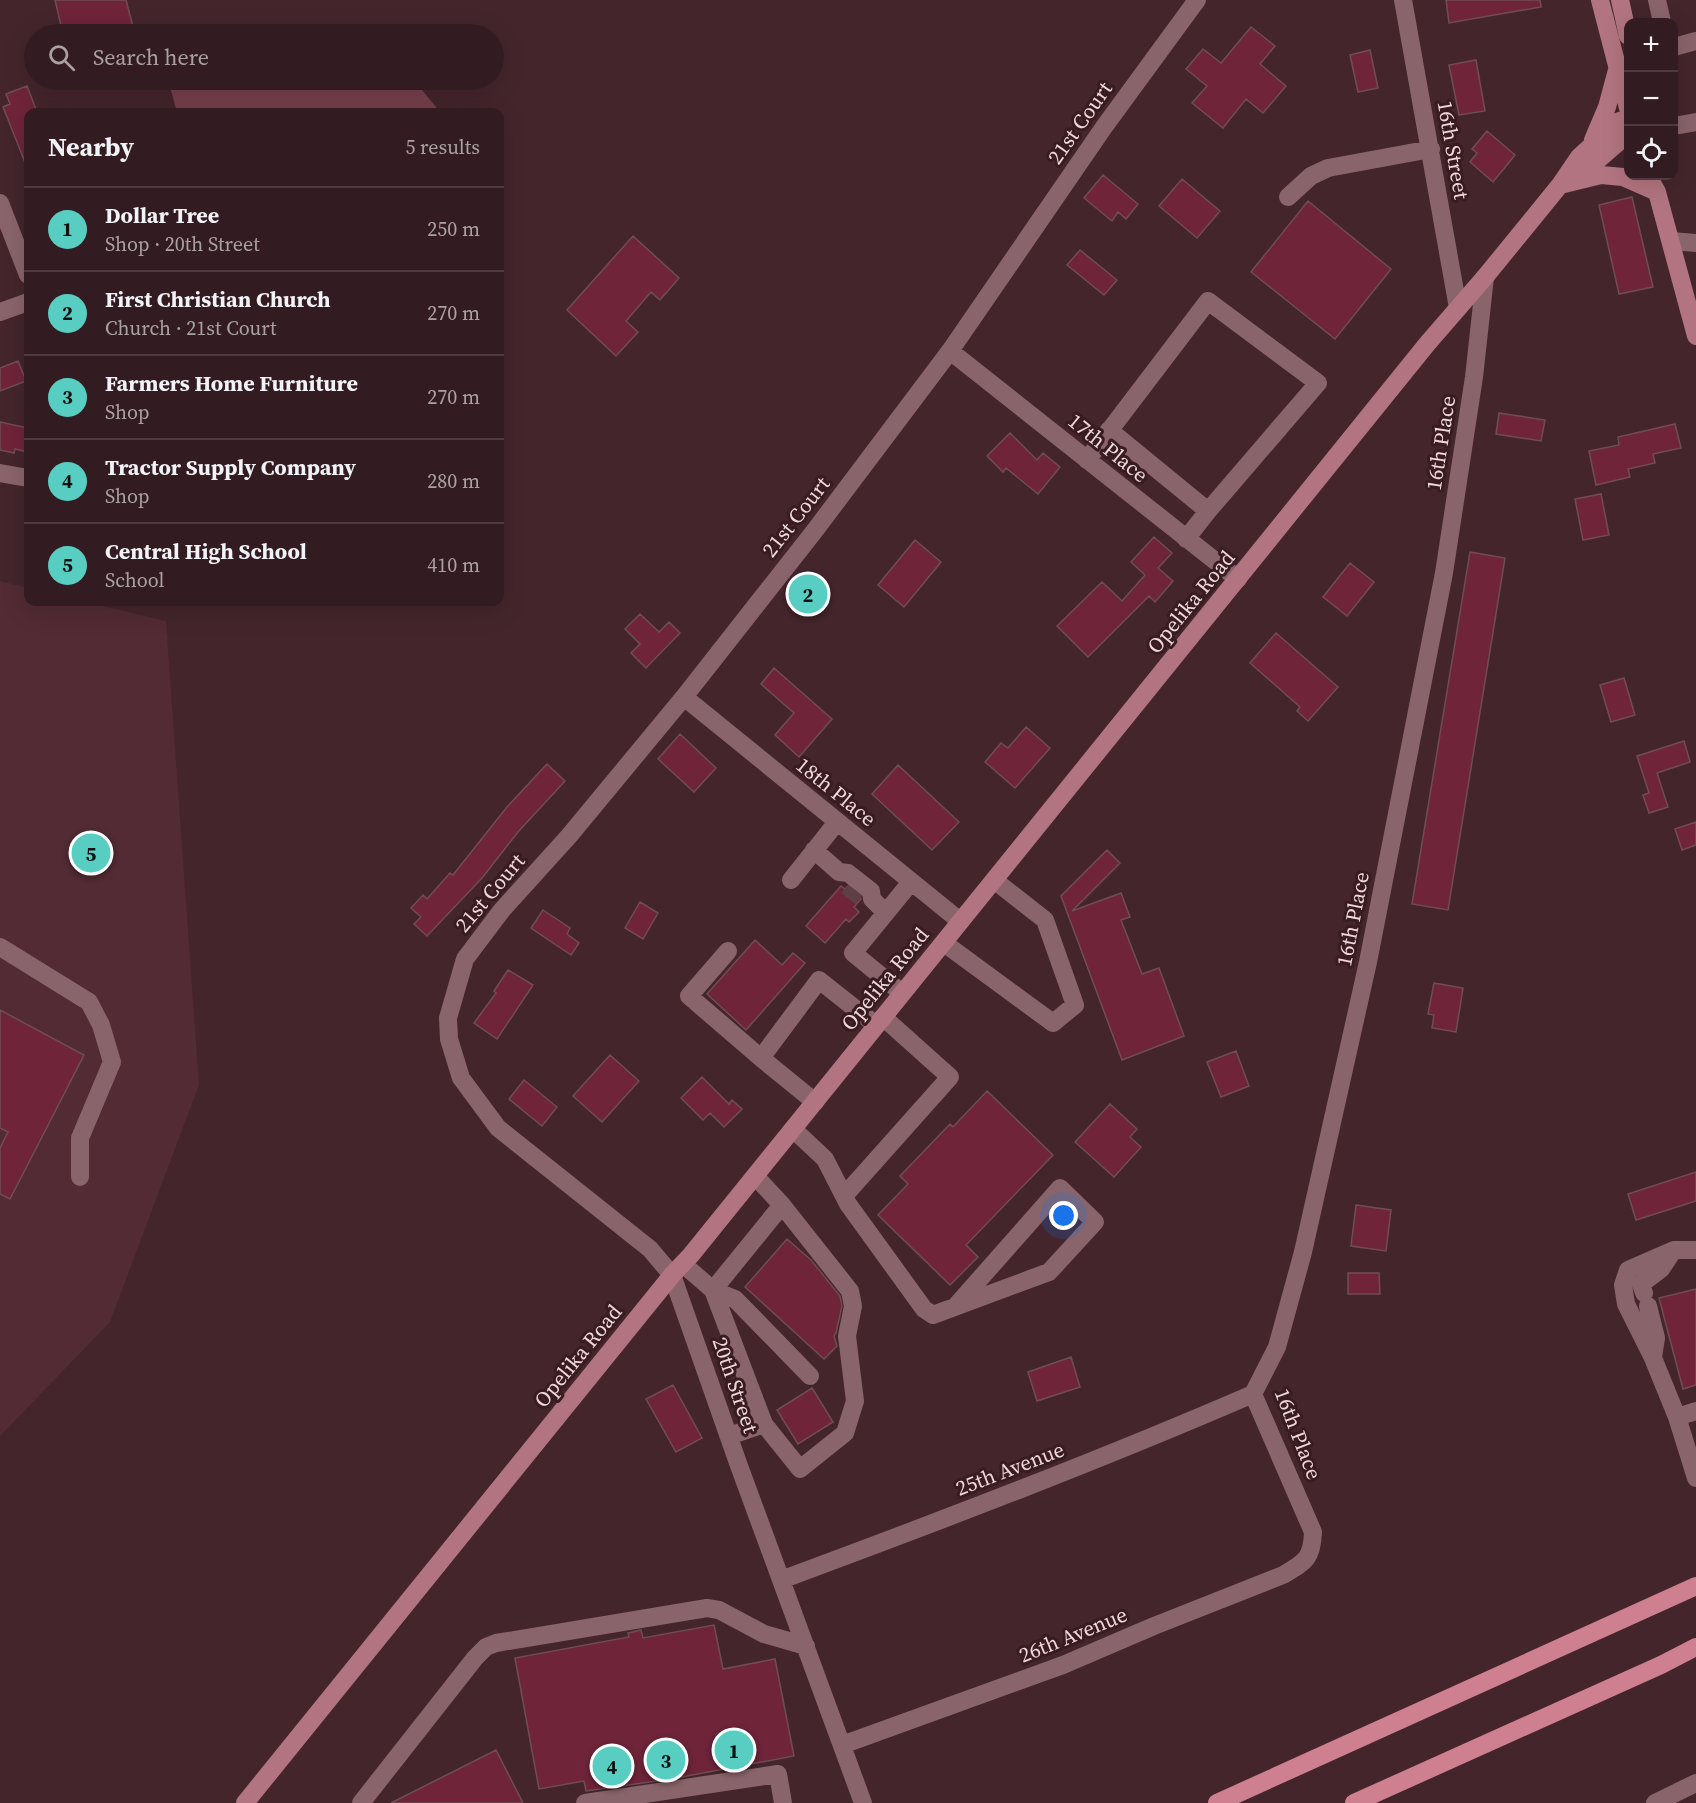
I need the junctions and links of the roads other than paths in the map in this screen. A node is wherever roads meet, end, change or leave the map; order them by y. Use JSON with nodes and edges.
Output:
{"nodes":[{"id":1,"x":1197,"y":0,"type":"edge"},
{"id":2,"x":1403,"y":0,"type":"edge"},
{"id":3,"x":1600,"y":0,"type":"edge"},
{"id":4,"x":1620,"y":0,"type":"edge"},
{"id":5,"x":1657,"y":0,"type":"edge"},
{"id":6,"x":1624,"y":18,"type":"edge"},
{"id":7,"x":1661,"y":18,"type":"edge"},
{"id":8,"x":1696,"y":41,"type":"edge"},
{"id":9,"x":1678,"y":46,"type":"edge"},
{"id":10,"x":1617,"y":68,"type":"junction"},
{"id":11,"x":1624,"y":91,"type":"edge"},
{"id":12,"x":1624,"y":120,"type":"edge"},
{"id":13,"x":1696,"y":122,"type":"edge"},
{"id":14,"x":1678,"y":125,"type":"edge"},
{"id":15,"x":1624,"y":138,"type":"edge"},
{"id":16,"x":1590,"y":146,"type":"junction"},
{"id":17,"x":1431,"y":148,"type":"junction"},
{"id":18,"x":1659,"y":184,"type":"edge"},
{"id":19,"x":1560,"y":185,"type":"junction"},
{"id":20,"x":1288,"y":197,"type":"dead end"},
{"id":21,"x":0,"y":202,"type":"edge"},
{"id":22,"x":1671,"y":241,"type":"junction"},
{"id":23,"x":1696,"y":243,"type":"edge"},
{"id":24,"x":24,"y":264,"type":"edge"},
{"id":25,"x":1485,"y":277,"type":"junction"},
{"id":26,"x":24,"y":303,"type":"edge"},
{"id":27,"x":1458,"y":308,"type":"junction"},
{"id":28,"x":0,"y":312,"type":"edge"},
{"id":29,"x":1696,"y":336,"type":"edge"},
{"id":30,"x":950,"y":351,"type":"junction"},
{"id":31,"x":1109,"y":430,"type":"junction"},
{"id":32,"x":1087,"y":460,"type":"junction"},
{"id":33,"x":0,"y":473,"type":"edge"},
{"id":34,"x":24,"y":477,"type":"edge"},
{"id":35,"x":1208,"y":511,"type":"junction"},
{"id":36,"x":1186,"y":539,"type":"junction"},
{"id":37,"x":1238,"y":579,"type":"junction"},
{"id":38,"x":684,"y":697,"type":"junction"},
{"id":39,"x":837,"y":822,"type":"junction"},
{"id":40,"x":814,"y":850,"type":"junction"},
{"id":41,"x":791,"y":879,"type":"dead end"},
{"id":42,"x":994,"y":880,"type":"junction"},
{"id":43,"x":911,"y":882,"type":"junction"},
{"id":44,"x":886,"y":913,"type":"junction"},
{"id":45,"x":960,"y":921,"type":"junction"},
{"id":46,"x":944,"y":942,"type":"junction"},
{"id":47,"x":0,"y":947,"type":"edge"},
{"id":48,"x":728,"y":951,"type":"dead end"},
{"id":49,"x":902,"y":993,"type":"junction"},
{"id":50,"x":880,"y":1021,"type":"junction"},
{"id":51,"x":454,"y":1058,"type":"joint"},
{"id":52,"x":761,"y":1058,"type":"junction"},
{"id":53,"x":815,"y":1102,"type":"junction"},
{"id":54,"x":793,"y":1129,"type":"junction"},
{"id":55,"x":755,"y":1176,"type":"junction"},
{"id":56,"x":80,"y":1178,"type":"dead end"},
{"id":57,"x":844,"y":1196,"type":"junction"},
{"id":58,"x":782,"y":1205,"type":"junction"},
{"id":59,"x":1674,"y":1250,"type":"junction"},
{"id":60,"x":1696,"y":1250,"type":"edge"},
{"id":61,"x":678,"y":1270,"type":"junction"},
{"id":62,"x":713,"y":1290,"type":"junction"},
{"id":63,"x":955,"y":1307,"type":"junction"},
{"id":64,"x":1653,"y":1358,"type":"junction"},
{"id":65,"x":810,"y":1376,"type":"dead end"},
{"id":66,"x":1253,"y":1394,"type":"junction"},
{"id":67,"x":1696,"y":1411,"type":"edge"},
{"id":68,"x":1677,"y":1417,"type":"junction"},
{"id":69,"x":764,"y":1424,"type":"junction"},
{"id":70,"x":729,"y":1436,"type":"junction"},
{"id":71,"x":1692,"y":1450,"type":"edge"},
{"id":72,"x":1696,"y":1478,"type":"edge"},
{"id":73,"x":1312,"y":1551,"type":"joint"},
{"id":74,"x":781,"y":1580,"type":"junction"},
{"id":75,"x":1696,"y":1586,"type":"edge"},
{"id":76,"x":806,"y":1646,"type":"junction"},
{"id":77,"x":1696,"y":1647,"type":"edge"},
{"id":78,"x":842,"y":1745,"type":"junction"},
{"id":79,"x":1696,"y":1783,"type":"edge"},
{"id":80,"x":245,"y":1803,"type":"edge"},
{"id":81,"x":361,"y":1803,"type":"edge"},
{"id":82,"x":585,"y":1803,"type":"edge"},
{"id":83,"x":783,"y":1803,"type":"edge"},
{"id":84,"x":863,"y":1803,"type":"edge"},
{"id":85,"x":1217,"y":1803,"type":"edge"},
{"id":86,"x":1354,"y":1803,"type":"edge"},
{"id":87,"x":1655,"y":1803,"type":"edge"}],
"edges":[{"from":1,"to":30,"type":"street","name":"21st Court"},
{"from":2,"to":17,"type":"street","name":"16th Street"},
{"from":3,"to":10,"type":"main road"},
{"from":4,"to":6,"type":"main road"},
{"from":5,"to":7,"type":"street"},
{"from":8,"to":9,"type":"street"},
{"from":10,"to":11,"type":"main road"},
{"from":10,"to":16,"type":"main road"},
{"from":12,"to":16,"type":"main road","name":"Opelika Road"},
{"from":13,"to":14,"type":"street"},
{"from":15,"to":19,"type":"main road","name":"Opelika Road"},
{"from":16,"to":19,"type":"main road","name":"Opelika Road"},
{"from":17,"to":20,"type":"street"},
{"from":17,"to":27,"type":"street","name":"16th Street"},
{"from":18,"to":19,"type":"main road"},
{"from":18,"to":22,"type":"main road"},
{"from":19,"to":25,"type":"main road","name":"Opelika Road"},
{"from":21,"to":24,"type":"street"},
{"from":22,"to":23,"type":"street"},
{"from":22,"to":29,"type":"main road"},
{"from":25,"to":27,"type":"main road","name":"Opelika Road"},
{"from":25,"to":66,"type":"street","name":"16th Place"},
{"from":26,"to":28,"type":"street"},
{"from":27,"to":37,"type":"main road","name":"Opelika Road"},
{"from":30,"to":32,"type":"street","name":"17th Place"},
{"from":30,"to":38,"type":"street","name":"21st Court"},
{"from":31,"to":32,"type":"street"},
{"from":31,"to":35,"type":"street"},
{"from":31,"to":35,"type":"street"},
{"from":32,"to":36,"type":"street","name":"17th Place"},
{"from":33,"to":34,"type":"street"},
{"from":35,"to":36,"type":"street"},
{"from":36,"to":37,"type":"street","name":"17th Place"},
{"from":37,"to":42,"type":"main road","name":"Opelika Road"},
{"from":38,"to":39,"type":"street","name":"18th Place"},
{"from":38,"to":51,"type":"street","name":"21st Court"},
{"from":39,"to":40,"type":"street"},
{"from":39,"to":43,"type":"street","name":"18th Place"},
{"from":40,"to":41,"type":"street"},
{"from":40,"to":44,"type":"street"},
{"from":42,"to":45,"type":"main road","name":"Opelika Road"},
{"from":42,"to":46,"type":"street"},
{"from":43,"to":44,"type":"street"},
{"from":43,"to":45,"type":"street","name":"18th Place"},
{"from":44,"to":49,"type":"street"},
{"from":45,"to":46,"type":"main road","name":"Opelika Road"},
{"from":46,"to":49,"type":"main road","name":"Opelika Road"},
{"from":47,"to":56,"type":"street"},
{"from":48,"to":52,"type":"street"},
{"from":49,"to":50,"type":"main road","name":"Opelika Road"},
{"from":50,"to":52,"type":"street"},
{"from":50,"to":53,"type":"main road","name":"Opelika Road"},
{"from":50,"to":57,"type":"street"},
{"from":51,"to":61,"type":"street","name":"20th Street"},
{"from":52,"to":53,"type":"street"},
{"from":53,"to":54,"type":"main road","name":"Opelika Road"},
{"from":54,"to":55,"type":"main road","name":"Opelika Road"},
{"from":54,"to":57,"type":"street"},
{"from":55,"to":58,"type":"street"},
{"from":55,"to":61,"type":"main road","name":"Opelika Road"},
{"from":57,"to":63,"type":"street"},
{"from":58,"to":62,"type":"street"},
{"from":58,"to":69,"type":"street"},
{"from":59,"to":60,"type":"street"},
{"from":59,"to":64,"type":"street"},
{"from":59,"to":64,"type":"street"},
{"from":61,"to":62,"type":"street"},
{"from":61,"to":70,"type":"street","name":"20th Street"},
{"from":61,"to":80,"type":"main road","name":"Opelika Road"},
{"from":62,"to":65,"type":"street"},
{"from":62,"to":69,"type":"street"},
{"from":63,"to":63,"type":"street"},
{"from":64,"to":68,"type":"street"},
{"from":66,"to":73,"type":"street","name":"16th Place"},
{"from":66,"to":74,"type":"street","name":"25th Avenue"},
{"from":67,"to":68,"type":"street"},
{"from":68,"to":71,"type":"street"},
{"from":69,"to":70,"type":"street"},
{"from":70,"to":74,"type":"street","name":"20th Street"},
{"from":71,"to":72,"type":"street"},
{"from":73,"to":78,"type":"street","name":"26th Avenue"},
{"from":74,"to":76,"type":"street","name":"20th Street"},
{"from":75,"to":85,"type":"highway"},
{"from":76,"to":78,"type":"street","name":"20th Street"},
{"from":76,"to":81,"type":"street"},
{"from":77,"to":86,"type":"highway"},
{"from":78,"to":84,"type":"street","name":"20th Street"},
{"from":79,"to":87,"type":"street"},
{"from":82,"to":83,"type":"street"}]}
